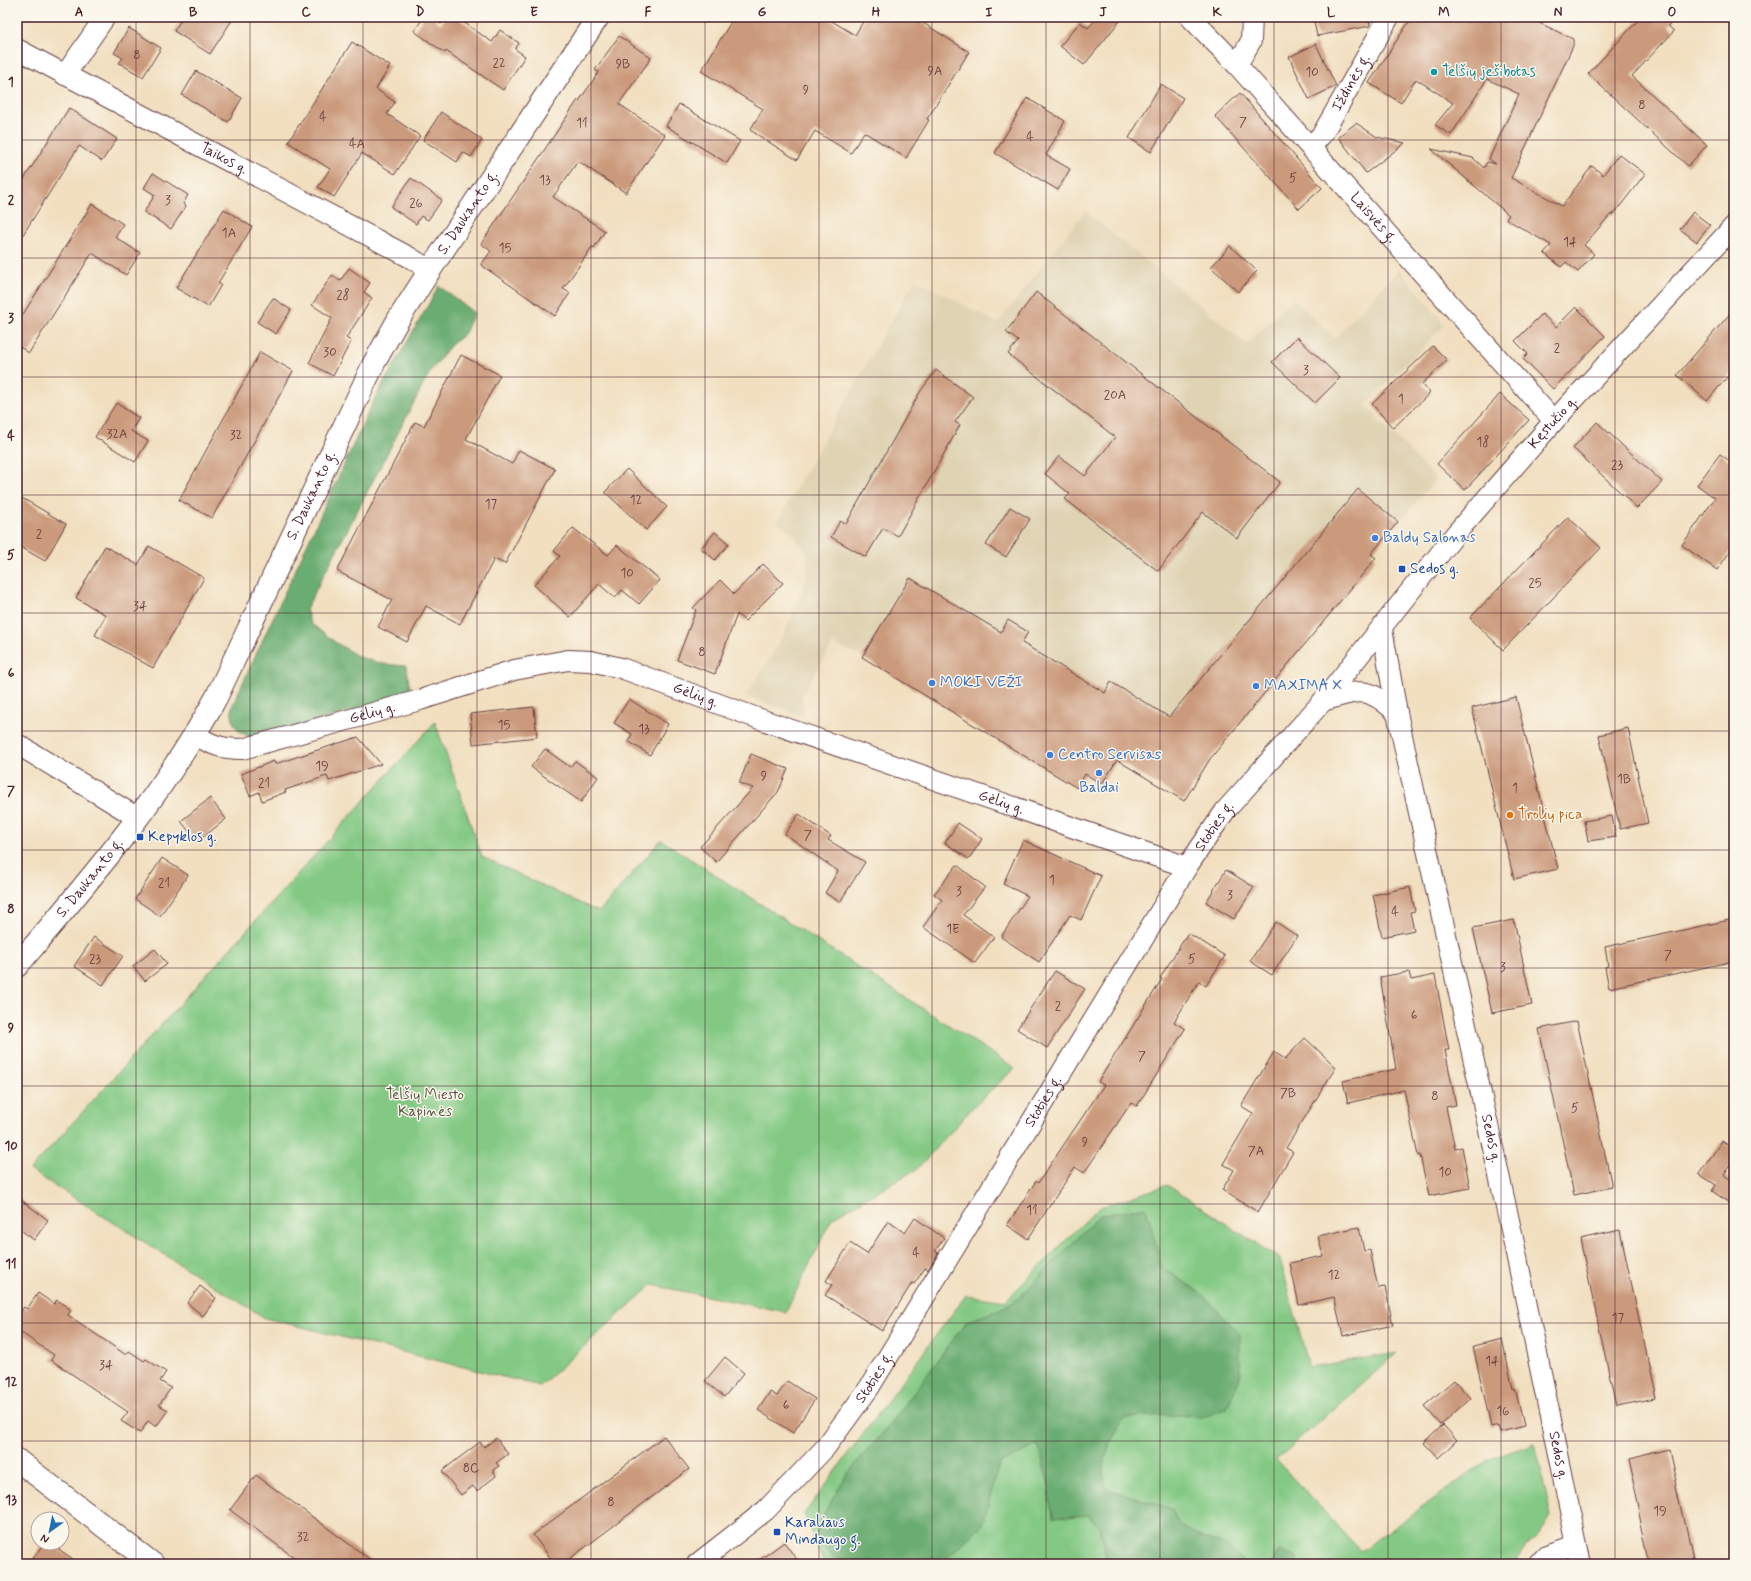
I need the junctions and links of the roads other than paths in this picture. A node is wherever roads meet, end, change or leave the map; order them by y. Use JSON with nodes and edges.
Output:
{"nodes":[{"id":1,"x":105,"y":17,"type":"edge"},
{"id":2,"x":598,"y":17,"type":"edge"},
{"id":3,"x":1190,"y":17,"type":"edge"},
{"id":4,"x":1252,"y":17,"type":"edge"},
{"id":5,"x":1389,"y":17,"type":"edge"},
{"id":6,"x":17,"y":49,"type":"edge"},
{"id":7,"x":1237,"y":65,"type":"junction"},
{"id":8,"x":65,"y":75,"type":"junction"},
{"id":9,"x":1311,"y":147,"type":"junction"},
{"id":10,"x":1734,"y":226,"type":"edge"},
{"id":11,"x":430,"y":270,"type":"junction"},
{"id":12,"x":1554,"y":421,"type":"junction"},
{"id":13,"x":1382,"y":629,"type":"junction"},
{"id":14,"x":1323,"y":701,"type":"junction"},
{"id":15,"x":1398,"y":713,"type":"junction"},
{"id":16,"x":195,"y":735,"type":"junction"},
{"id":17,"x":17,"y":744,"type":"edge"},
{"id":18,"x":138,"y":818,"type":"junction"},
{"id":19,"x":1187,"y":867,"type":"junction"},
{"id":20,"x":17,"y":966,"type":"edge"},
{"id":21,"x":17,"y":1460,"type":"edge"},
{"id":22,"x":1579,"y":1555,"type":"edge"},
{"id":23,"x":153,"y":1564,"type":"edge"},
{"id":24,"x":697,"y":1564,"type":"edge"},
{"id":25,"x":1538,"y":1564,"type":"edge"}],
"edges":[{"from":1,"to":8,"type":"street"},
{"from":2,"to":11,"type":"main road","name":"S. Daukanto g."},
{"from":3,"to":7,"type":"street","name":"Laisvės g."},
{"from":4,"to":7,"type":"street"},
{"from":5,"to":9,"type":"street","name":"Iždinės g."},
{"from":6,"to":8,"type":"street","name":"Taikos g."},
{"from":7,"to":9,"type":"street","name":"Laisvės g."},
{"from":8,"to":11,"type":"street","name":"Taikos g."},
{"from":9,"to":12,"type":"street","name":"Laisvės g."},
{"from":10,"to":12,"type":"street","name":"Kęstučio g."},
{"from":11,"to":16,"type":"main road","name":"S. Daukanto g."},
{"from":12,"to":13,"type":"street","name":"Kęstučio g."},
{"from":13,"to":14,"type":"street","name":"Stoties g."},
{"from":13,"to":15,"type":"street","name":"Sedos g."},
{"from":14,"to":15,"type":"street"},
{"from":14,"to":19,"type":"street","name":"Stoties g."},
{"from":15,"to":22,"type":"street","name":"Sedos g."},
{"from":16,"to":18,"type":"main road","name":"S. Daukanto g."},
{"from":16,"to":19,"type":"street","name":"Gėlių g."},
{"from":17,"to":18,"type":"street"},
{"from":18,"to":20,"type":"main road","name":"S. Daukanto g."},
{"from":19,"to":24,"type":"street","name":"Stoties g."},
{"from":21,"to":23,"type":"main road"},
{"from":22,"to":25,"type":"street"}]}
